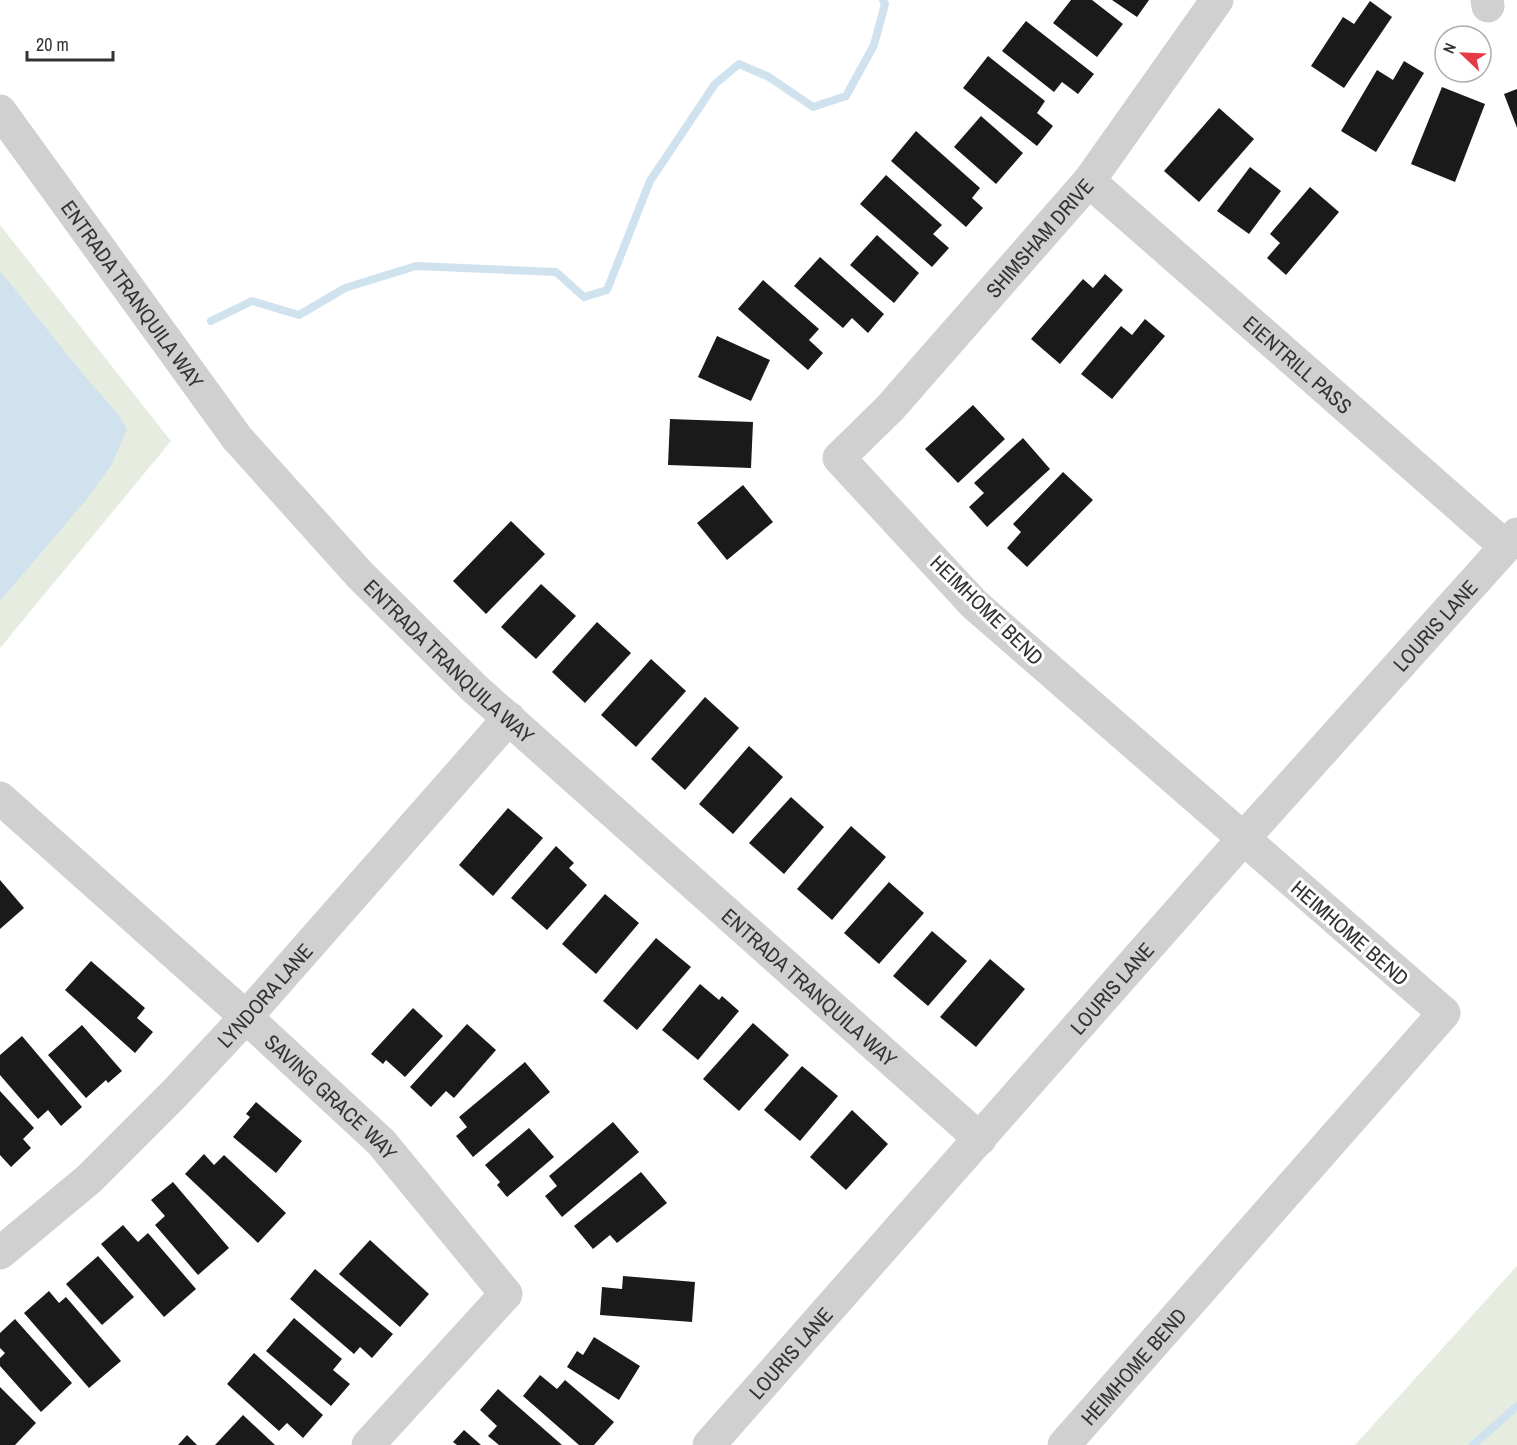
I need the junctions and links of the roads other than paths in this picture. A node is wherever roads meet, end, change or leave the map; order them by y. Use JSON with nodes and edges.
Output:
{"nodes":[{"id":1,"x":1217,"y":0,"type":"edge"},
{"id":2,"x":0,"y":111,"type":"edge"},
{"id":3,"x":1089,"y":181,"type":"junction"},
{"id":4,"x":839,"y":458,"type":"joint"},
{"id":5,"x":1511,"y":540,"type":"edge"},
{"id":6,"x":509,"y":718,"type":"junction"},
{"id":7,"x":0,"y":798,"type":"edge"},
{"id":8,"x":1243,"y":839,"type":"junction"},
{"id":9,"x":246,"y":1017,"type":"junction"},
{"id":10,"x":980,"y":1139,"type":"junction"},
{"id":11,"x":0,"y":1253,"type":"edge"},
{"id":12,"x":368,"y":1445,"type":"edge"},
{"id":13,"x":709,"y":1445,"type":"edge"},
{"id":14,"x":1064,"y":1445,"type":"edge"}],
"edges":[{"from":1,"to":3,"type":"street","name":"SHIMSHAM DRIVE"},
{"from":2,"to":6,"type":"street","name":"ENTRADA TRANQUILA WAY"},
{"from":3,"to":4,"type":"street","name":"SHIMSHAM DRIVE"},
{"from":3,"to":5,"type":"street","name":"EIENTRILL PASS"},
{"from":4,"to":8,"type":"street","name":"HEIMHOME BEND"},
{"from":5,"to":8,"type":"street","name":"LOURIS LANE"},
{"from":6,"to":9,"type":"street","name":"LYNDORA LANE"},
{"from":6,"to":10,"type":"street","name":"ENTRADA TRANQUILA WAY"},
{"from":7,"to":9,"type":"street","name":"SAVING GRACE WAY"},
{"from":8,"to":10,"type":"street","name":"LOURIS LANE"},
{"from":8,"to":14,"type":"street","name":"HEIMHOME BEND"},
{"from":9,"to":11,"type":"street","name":"LYNDORA LANE"},
{"from":9,"to":12,"type":"street","name":"SAVING GRACE WAY"},
{"from":10,"to":13,"type":"street","name":"LOURIS LANE"}]}
